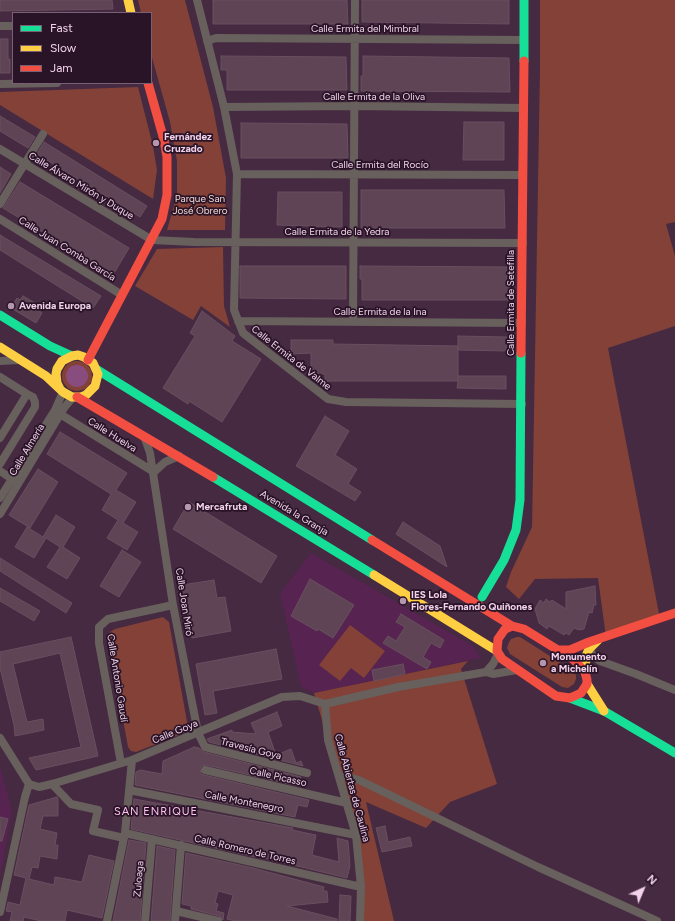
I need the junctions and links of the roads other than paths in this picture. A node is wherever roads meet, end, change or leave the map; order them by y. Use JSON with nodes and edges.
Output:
{"nodes":[{"id":1,"x":128,"y":0,"type":"edge"},
{"id":2,"x":197,"y":0,"type":"edge"},
{"id":3,"x":355,"y":0,"type":"edge"},
{"id":4,"x":524,"y":0,"type":"edge"},
{"id":5,"x":131,"y":12,"type":"edge"},
{"id":6,"x":0,"y":26,"type":"edge"},
{"id":7,"x":12,"y":26,"type":"edge"},
{"id":8,"x":355,"y":39,"type":"junction"},
{"id":9,"x":524,"y":40,"type":"junction"},
{"id":10,"x":207,"y":41,"type":"junction"},
{"id":11,"x":0,"y":84,"type":"edge"},
{"id":12,"x":12,"y":84,"type":"edge"},
{"id":13,"x":148,"y":84,"type":"edge"},
{"id":14,"x":354,"y":106,"type":"junction"},
{"id":15,"x":224,"y":107,"type":"junction"},
{"id":16,"x":524,"y":108,"type":"junction"},
{"id":17,"x":43,"y":134,"type":"dead end"},
{"id":18,"x":0,"y":149,"type":"edge"},
{"id":19,"x":24,"y":164,"type":"junction"},
{"id":20,"x":237,"y":174,"type":"junction"},
{"id":21,"x":354,"y":175,"type":"junction"},
{"id":22,"x":523,"y":175,"type":"junction"},
{"id":23,"x":0,"y":204,"type":"edge"},
{"id":24,"x":0,"y":220,"type":"edge"},
{"id":25,"x":152,"y":240,"type":"junction"},
{"id":26,"x":234,"y":242,"type":"junction"},
{"id":27,"x":354,"y":242,"type":"junction"},
{"id":28,"x":523,"y":243,"type":"junction"},
{"id":29,"x":122,"y":296,"type":"junction"},
{"id":30,"x":0,"y":315,"type":"edge"},
{"id":31,"x":238,"y":321,"type":"junction"},
{"id":32,"x":353,"y":322,"type":"junction"},
{"id":33,"x":522,"y":323,"type":"junction"},
{"id":34,"x":0,"y":347,"type":"edge"},
{"id":35,"x":72,"y":356,"type":"junction"},
{"id":36,"x":20,"y":360,"type":"junction"},
{"id":37,"x":88,"y":360,"type":"junction"},
{"id":38,"x":0,"y":361,"type":"edge"},
{"id":39,"x":96,"y":369,"type":"junction"},
{"id":40,"x":0,"y":377,"type":"edge"},
{"id":41,"x":61,"y":390,"type":"junction"},
{"id":42,"x":27,"y":394,"type":"junction"},
{"id":43,"x":75,"y":397,"type":"junction"},
{"id":44,"x":522,"y":404,"type":"junction"},
{"id":45,"x":60,"y":414,"type":"junction"},
{"id":46,"x":143,"y":435,"type":"junction"},
{"id":47,"x":0,"y":438,"type":"edge"},
{"id":48,"x":179,"y":456,"type":"junction"},
{"id":49,"x":0,"y":464,"type":"edge"},
{"id":50,"x":0,"y":471,"type":"edge"},
{"id":51,"x":154,"y":472,"type":"junction"},
{"id":52,"x":12,"y":479,"type":"junction"},
{"id":53,"x":0,"y":498,"type":"edge"},
{"id":54,"x":0,"y":514,"type":"edge"},
{"id":55,"x":482,"y":597,"type":"junction"},
{"id":56,"x":468,"y":600,"type":"junction"},
{"id":57,"x":173,"y":605,"type":"junction"},
{"id":58,"x":486,"y":611,"type":"junction"},
{"id":59,"x":675,"y":613,"type":"edge"},
{"id":60,"x":512,"y":626,"type":"junction"},
{"id":61,"x":598,"y":640,"type":"junction"},
{"id":62,"x":589,"y":649,"type":"junction"},
{"id":63,"x":559,"y":650,"type":"junction"},
{"id":64,"x":498,"y":652,"type":"junction"},
{"id":65,"x":600,"y":661,"type":"junction"},
{"id":66,"x":585,"y":669,"type":"junction"},
{"id":67,"x":517,"y":670,"type":"junction"},
{"id":68,"x":486,"y":672,"type":"junction"},
{"id":69,"x":587,"y":684,"type":"junction"},
{"id":70,"x":675,"y":690,"type":"edge"},
{"id":71,"x":570,"y":698,"type":"junction"},
{"id":72,"x":325,"y":704,"type":"junction"},
{"id":73,"x":604,"y":711,"type":"junction"},
{"id":74,"x":198,"y":733,"type":"junction"},
{"id":75,"x":0,"y":738,"type":"edge"},
{"id":76,"x":675,"y":753,"type":"edge"},
{"id":77,"x":132,"y":760,"type":"junction"},
{"id":78,"x":121,"y":763,"type":"junction"},
{"id":79,"x":205,"y":770,"type":"dead end"},
{"id":80,"x":307,"y":773,"type":"dead end"},
{"id":81,"x":339,"y":776,"type":"junction"},
{"id":82,"x":29,"y":784,"type":"junction"},
{"id":83,"x":52,"y":784,"type":"junction"},
{"id":84,"x":129,"y":790,"type":"junction"},
{"id":85,"x":347,"y":803,"type":"junction"},
{"id":86,"x":356,"y":835,"type":"junction"},
{"id":87,"x":124,"y":836,"type":"junction"},
{"id":88,"x":152,"y":839,"type":"junction"},
{"id":89,"x":181,"y":845,"type":"junction"},
{"id":90,"x":361,"y":887,"type":"junction"},
{"id":91,"x":176,"y":911,"type":"junction"},
{"id":92,"x":0,"y":912,"type":"edge"},
{"id":93,"x":107,"y":921,"type":"edge"},
{"id":94,"x":145,"y":921,"type":"edge"},
{"id":95,"x":175,"y":921,"type":"edge"},
{"id":96,"x":218,"y":921,"type":"edge"},
{"id":97,"x":360,"y":921,"type":"edge"},
{"id":98,"x":657,"y":921,"type":"edge"}],
"edges":[{"from":1,"to":5,"type":"main road"},
{"from":2,"to":10,"type":"street","name":"Calle Ermita de Valme"},
{"from":3,"to":8,"type":"street"},
{"from":4,"to":9,"type":"main road","name":"Calle Ermita de Setefilla"},
{"from":6,"to":7,"type":"street"},
{"from":8,"to":9,"type":"street","name":"Calle Ermita del Mimbral"},
{"from":8,"to":10,"type":"street","name":"Calle Ermita del Mimbral"},
{"from":8,"to":14,"type":"street"},
{"from":9,"to":16,"type":"main road","name":"Calle Ermita de Setefilla"},
{"from":10,"to":15,"type":"street","name":"Calle Ermita de Valme"},
{"from":11,"to":12,"type":"street"},
{"from":13,"to":25,"type":"main road"},
{"from":14,"to":15,"type":"street","name":"Calle Ermita de la Oliva"},
{"from":14,"to":16,"type":"street","name":"Calle Ermita de la Oliva"},
{"from":14,"to":21,"type":"street"},
{"from":15,"to":20,"type":"street","name":"Calle Ermita de Valme"},
{"from":16,"to":22,"type":"main road","name":"Calle Ermita de Setefilla"},
{"from":17,"to":19,"type":"street"},
{"from":18,"to":19,"type":"street","name":"Calle Álvaro Mirón y Duque"},
{"from":19,"to":23,"type":"street"},
{"from":19,"to":25,"type":"street","name":"Calle Álvaro Mirón y Duque"},
{"from":20,"to":21,"type":"street","name":"Calle Ermita del Rocío"},
{"from":20,"to":26,"type":"street","name":"Calle Ermita de Valme"},
{"from":21,"to":22,"type":"street","name":"Calle Ermita del Rocío"},
{"from":21,"to":27,"type":"street"},
{"from":22,"to":28,"type":"main road","name":"Calle Ermita de Setefilla"},
{"from":24,"to":29,"type":"street","name":"Calle Juan Comba García"},
{"from":25,"to":26,"type":"street","name":"Calle Ermita de la Yedra"},
{"from":25,"to":29,"type":"main road"},
{"from":26,"to":27,"type":"street","name":"Calle Ermita de la Yedra"},
{"from":26,"to":31,"type":"street","name":"Calle Ermita de Valme"},
{"from":27,"to":28,"type":"street","name":"Calle Ermita de la Yedra"},
{"from":27,"to":32,"type":"street"},
{"from":28,"to":33,"type":"main road","name":"Calle Ermita de Setefilla"},
{"from":29,"to":37,"type":"main road"},
{"from":30,"to":35,"type":"main road"},
{"from":31,"to":32,"type":"street","name":"Calle Ermita de la Ina"},
{"from":31,"to":44,"type":"street","name":"Calle Ermita de Valme"},
{"from":32,"to":33,"type":"street","name":"Calle Ermita de la Ina"},
{"from":33,"to":44,"type":"main road","name":"Calle Ermita de Setefilla"},
{"from":34,"to":36,"type":"main road","name":"Avenida la Granja"},
{"from":35,"to":37,"type":"main road"},
{"from":35,"to":41,"type":"main road"},
{"from":36,"to":38,"type":"street"},
{"from":36,"to":41,"type":"main road","name":"Avenida la Granja"},
{"from":37,"to":39,"type":"main road","name":"Avenida la Granja"},
{"from":39,"to":43,"type":"main road"},
{"from":39,"to":56,"type":"main road","name":"Avenida la Granja"},
{"from":40,"to":42,"type":"street"},
{"from":41,"to":43,"type":"main road","name":"Avenida la Granja"},
{"from":41,"to":52,"type":"street","name":"Calle Almería"},
{"from":42,"to":47,"type":"street"},
{"from":42,"to":49,"type":"street"},
{"from":43,"to":45,"type":"street","name":"Calle Almería"},
{"from":43,"to":46,"type":"main road","name":"Avenida la Granja"},
{"from":44,"to":55,"type":"main road","name":"Calle Ermita de Setefilla"},
{"from":45,"to":51,"type":"street","name":"Calle Huelva"},
{"from":45,"to":54,"type":"street","name":"Calle Almería"},
{"from":46,"to":48,"type":"main road","name":"Avenida la Granja"},
{"from":46,"to":51,"type":"street","name":"Calle Joan Miró"},
{"from":48,"to":51,"type":"street"},
{"from":48,"to":64,"type":"main road","name":"Avenida la Granja"},
{"from":50,"to":52,"type":"street"},
{"from":51,"to":57,"type":"street","name":"Calle Joan Miró"},
{"from":52,"to":53,"type":"street","name":"Calle Almería"},
{"from":55,"to":56,"type":"main road"},
{"from":55,"to":58,"type":"main road"},
{"from":56,"to":58,"type":"main road","name":"Avenida la Granja"},
{"from":57,"to":74,"type":"street","name":"Calle Joan Miró"},
{"from":57,"to":78,"type":"street","name":"Calle Antonio Gaudí"},
{"from":58,"to":60,"type":"main road","name":"Avenida la Granja"},
{"from":59,"to":61,"type":"main road"},
{"from":60,"to":63,"type":"main road","name":"Avenida la Granja"},
{"from":60,"to":64,"type":"main road"},
{"from":61,"to":62,"type":"main road"},
{"from":61,"to":63,"type":"main road"},
{"from":62,"to":65,"type":"street"},
{"from":62,"to":66,"type":"main road"},
{"from":63,"to":66,"type":"main road","name":"Avenida la Granja"},
{"from":64,"to":67,"type":"main road","name":"Avenida la Granja"},
{"from":64,"to":68,"type":"street"},
{"from":65,"to":66,"type":"street"},
{"from":65,"to":70,"type":"street"},
{"from":66,"to":69,"type":"main road"},
{"from":67,"to":68,"type":"street"},
{"from":67,"to":71,"type":"main road","name":"Avenida la Granja"},
{"from":68,"to":72,"type":"street"},
{"from":69,"to":71,"type":"main road"},
{"from":69,"to":73,"type":"main road"},
{"from":71,"to":73,"type":"main road","name":"Avenida la Granja"},
{"from":72,"to":74,"type":"street","name":"Calle Goya"},
{"from":72,"to":81,"type":"street","name":"Calle Abiertas de Caulina"},
{"from":73,"to":76,"type":"main road"},
{"from":74,"to":77,"type":"street","name":"Calle Goya"},
{"from":74,"to":80,"type":"street","name":"Travesía Goya"},
{"from":75,"to":82,"type":"street"},
{"from":77,"to":78,"type":"street","name":"Calle Goya"},
{"from":77,"to":84,"type":"street"},
{"from":78,"to":83,"type":"street","name":"Calle Goya"},
{"from":79,"to":85,"type":"street","name":"Calle Picasso"},
{"from":81,"to":85,"type":"street","name":"Calle Abiertas de Caulina"},
{"from":81,"to":98,"type":"street"},
{"from":82,"to":83,"type":"street","name":"Calle Goya"},
{"from":82,"to":92,"type":"street"},
{"from":83,"to":87,"type":"street","name":"Calle Romero de Torres"},
{"from":84,"to":86,"type":"street","name":"Calle Montenegro"},
{"from":84,"to":87,"type":"street"},
{"from":85,"to":86,"type":"street","name":"Calle Abiertas de Caulina"},
{"from":86,"to":90,"type":"street","name":"Calle Abiertas de Caulina"},
{"from":87,"to":88,"type":"street","name":"Calle Romero de Torres"},
{"from":87,"to":93,"type":"street"},
{"from":88,"to":89,"type":"street","name":"Calle Romero de Torres"},
{"from":88,"to":94,"type":"street","name":"Zuloaga"},
{"from":89,"to":90,"type":"street","name":"Calle Romero de Torres"},
{"from":89,"to":91,"type":"street"},
{"from":90,"to":97,"type":"street","name":"Calle Abiertas de Caulina"},
{"from":91,"to":95,"type":"street"},
{"from":91,"to":96,"type":"street"}]}
